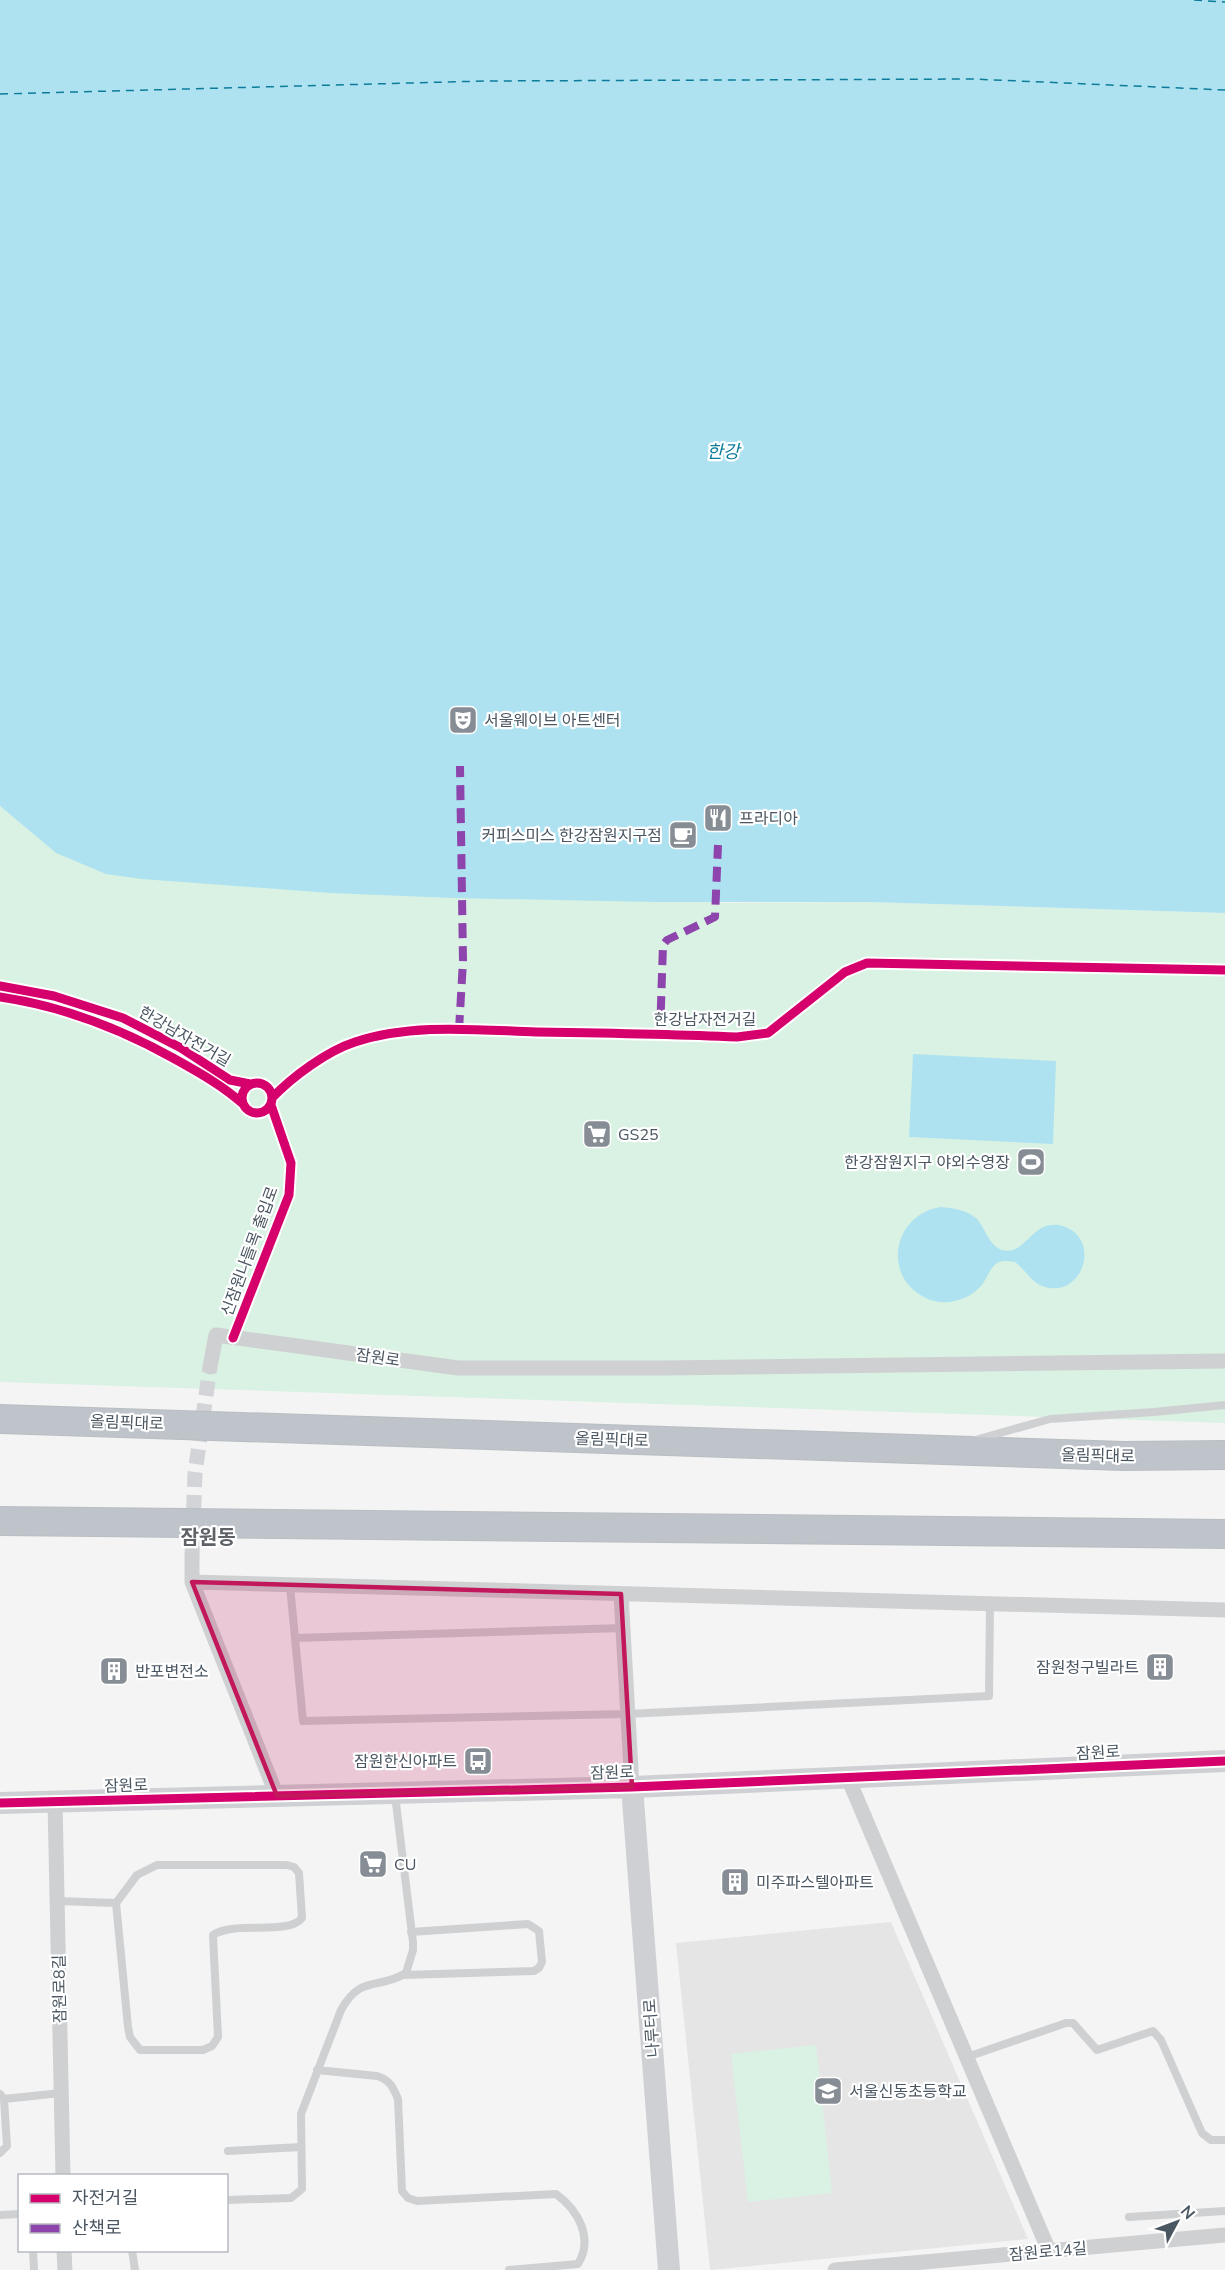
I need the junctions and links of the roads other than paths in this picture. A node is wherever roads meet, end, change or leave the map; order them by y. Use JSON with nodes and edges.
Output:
{"nodes":[{"id":1,"x":1225,"y":1361,"type":"edge"},
{"id":2,"x":210,"y":1367,"type":"tunnel mouth"},
{"id":3,"x":1225,"y":1406,"type":"edge"},
{"id":4,"x":0,"y":1419,"type":"edge"},
{"id":5,"x":939,"y":1450,"type":"junction"},
{"id":6,"x":1225,"y":1455,"type":"edge"},
{"id":7,"x":0,"y":1521,"type":"edge"},
{"id":8,"x":1225,"y":1534,"type":"edge"},
{"id":9,"x":192,"y":1556,"type":"tunnel mouth"},
{"id":10,"x":192,"y":1582,"type":"junction"},
{"id":11,"x":290,"y":1586,"type":"junction"},
{"id":12,"x":621,"y":1594,"type":"junction"},
{"id":13,"x":990,"y":1604,"type":"junction"},
{"id":14,"x":1225,"y":1611,"type":"edge"},
{"id":15,"x":622,"y":1628,"type":"junction"},
{"id":16,"x":295,"y":1638,"type":"junction"},
{"id":17,"x":627,"y":1714,"type":"junction"},
{"id":18,"x":1225,"y":1761,"type":"edge"},
{"id":19,"x":848,"y":1778,"type":"junction"},
{"id":20,"x":632,"y":1787,"type":"junction"},
{"id":21,"x":394,"y":1793,"type":"junction"},
{"id":22,"x":277,"y":1796,"type":"junction"},
{"id":23,"x":55,"y":1802,"type":"junction"},
{"id":24,"x":0,"y":1803,"type":"edge"},
{"id":25,"x":57,"y":1901,"type":"junction"},
{"id":26,"x":116,"y":1903,"type":"junction"},
{"id":27,"x":411,"y":1932,"type":"junction"},
{"id":28,"x":402,"y":1975,"type":"junction"},
{"id":29,"x":967,"y":2057,"type":"junction"},
{"id":30,"x":317,"y":2070,"type":"junction"},
{"id":31,"x":61,"y":2093,"type":"junction"},
{"id":32,"x":2,"y":2096,"type":"edge"},
{"id":33,"x":1225,"y":2140,"type":"edge"},
{"id":34,"x":301,"y":2147,"type":"junction"},
{"id":35,"x":228,"y":2151,"type":"dead end"},
{"id":36,"x":0,"y":2153,"type":"edge"},
{"id":37,"x":63,"y":2174,"type":"edge"},
{"id":38,"x":228,"y":2200,"type":"edge"},
{"id":39,"x":1225,"y":2211,"type":"edge"},
{"id":40,"x":18,"y":2214,"type":"edge"},
{"id":41,"x":0,"y":2215,"type":"edge"},
{"id":42,"x":1129,"y":2217,"type":"dead end"},
{"id":43,"x":1225,"y":2235,"type":"edge"},
{"id":44,"x":1049,"y":2251,"type":"junction"},
{"id":45,"x":33,"y":2252,"type":"edge"},
{"id":46,"x":64,"y":2252,"type":"edge"},
{"id":47,"x":132,"y":2252,"type":"edge"},
{"id":48,"x":34,"y":2270,"type":"edge"},
{"id":49,"x":65,"y":2270,"type":"edge"},
{"id":50,"x":135,"y":2270,"type":"edge"},
{"id":51,"x":509,"y":2270,"type":"edge"},
{"id":52,"x":669,"y":2270,"type":"edge"},
{"id":53,"x":835,"y":2270,"type":"edge"}],
"edges":[{"from":1,"to":2,"type":"street","name":"잠원로"},
{"from":3,"to":5,"type":"lane"},
{"from":4,"to":5,"type":"highway","name":"올림픽대로"},
{"from":5,"to":6,"type":"highway","name":"올림픽대로"},
{"from":7,"to":8,"type":"highway"},
{"from":9,"to":10,"type":"street"},
{"from":10,"to":11,"type":"street"},
{"from":10,"to":22,"type":"street"},
{"from":11,"to":12,"type":"street"},
{"from":11,"to":16,"type":"lane"},
{"from":12,"to":13,"type":"street"},
{"from":12,"to":15,"type":"street"},
{"from":13,"to":14,"type":"street"},
{"from":13,"to":17,"type":"lane"},
{"from":15,"to":16,"type":"lane"},
{"from":15,"to":17,"type":"street"},
{"from":16,"to":17,"type":"lane"},
{"from":17,"to":20,"type":"street"},
{"from":18,"to":19,"type":"main road","name":"잠원로"},
{"from":19,"to":20,"type":"main road","name":"잠원로"},
{"from":19,"to":29,"type":"street"},
{"from":20,"to":21,"type":"main road","name":"잠원로"},
{"from":20,"to":52,"type":"main road","name":"나루터로"},
{"from":21,"to":22,"type":"main road","name":"잠원로"},
{"from":21,"to":27,"type":"lane"},
{"from":22,"to":23,"type":"main road","name":"잠원로"},
{"from":23,"to":24,"type":"main road","name":"잠원로"},
{"from":23,"to":25,"type":"street","name":"잠원로8길"},
{"from":25,"to":26,"type":"lane"},
{"from":25,"to":31,"type":"street","name":"잠원로8길"},
{"from":26,"to":26,"type":"lane"},
{"from":27,"to":28,"type":"lane"},
{"from":27,"to":28,"type":"lane"},
{"from":28,"to":30,"type":"lane"},
{"from":29,"to":33,"type":"lane"},
{"from":29,"to":44,"type":"street"},
{"from":30,"to":34,"type":"lane"},
{"from":30,"to":51,"type":"lane"},
{"from":31,"to":32,"type":"lane"},
{"from":31,"to":37,"type":"street","name":"잠원로8길"},
{"from":32,"to":36,"type":"lane"},
{"from":34,"to":35,"type":"lane"},
{"from":34,"to":38,"type":"lane"},
{"from":39,"to":42,"type":"lane"},
{"from":40,"to":41,"type":"lane"},
{"from":43,"to":44,"type":"street","name":"잠원로14길"},
{"from":44,"to":53,"type":"street","name":"잠원로14길"},
{"from":45,"to":48,"type":"lane"},
{"from":46,"to":49,"type":"street"},
{"from":47,"to":50,"type":"lane"}]}
